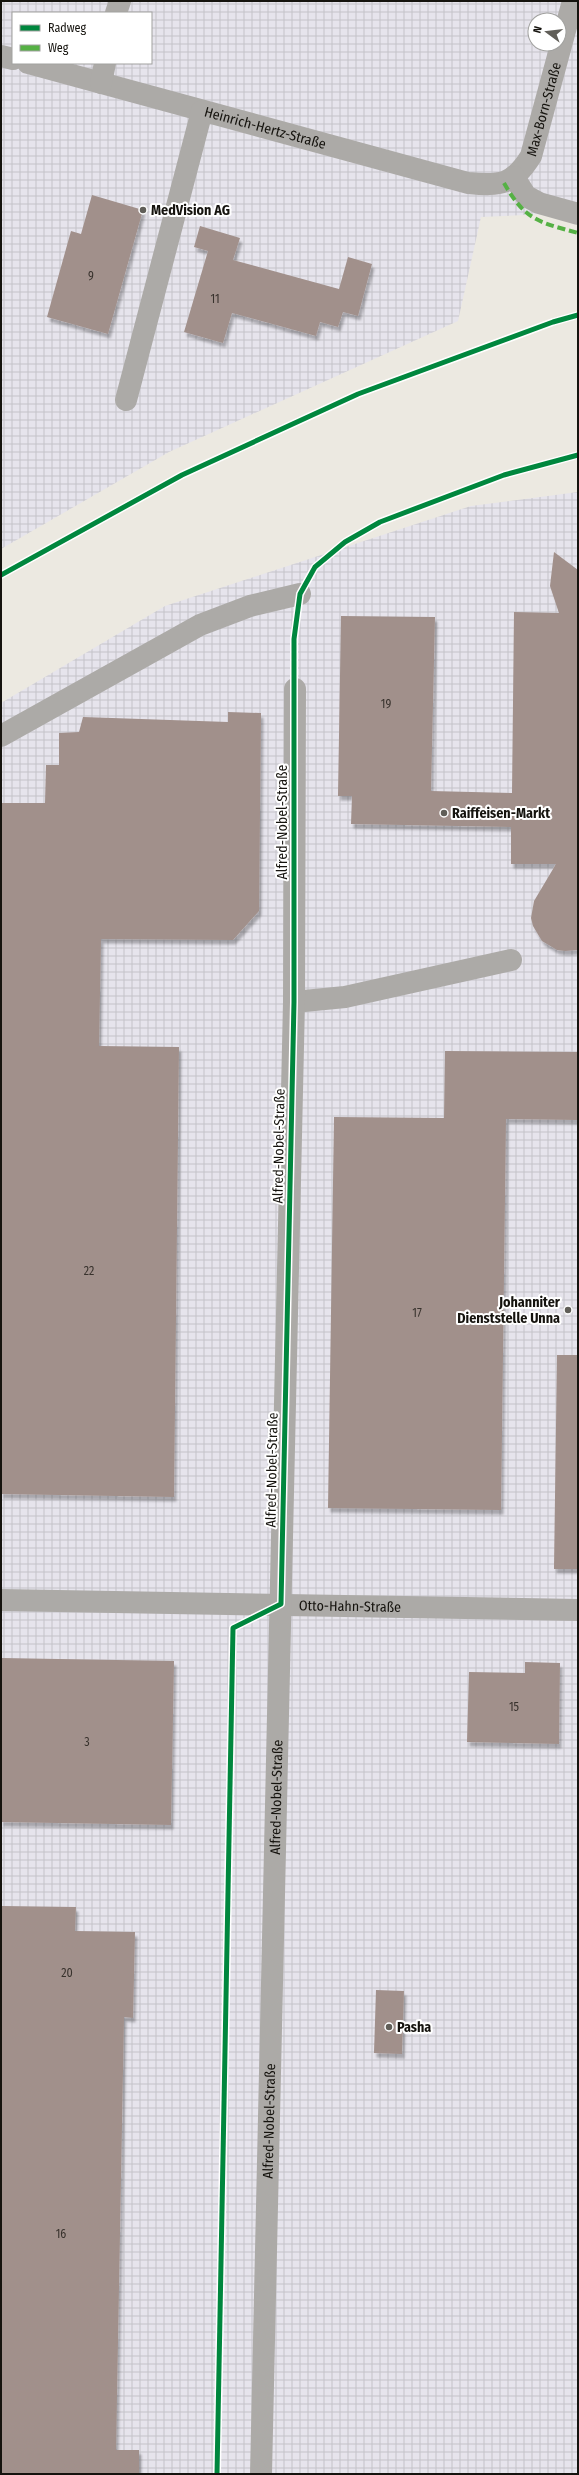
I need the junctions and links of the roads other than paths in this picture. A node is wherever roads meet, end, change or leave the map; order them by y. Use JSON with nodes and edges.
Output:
{"nodes":[{"id":1,"x":120,"y":1,"type":"edge"},
{"id":2,"x":573,"y":1,"type":"edge"},
{"id":3,"x":116,"y":12,"type":"edge"},
{"id":4,"x":1,"y":56,"type":"edge"},
{"id":5,"x":12,"y":59,"type":"edge"},
{"id":6,"x":36,"y":64,"type":"edge"},
{"id":7,"x":103,"y":73,"type":"edge"},
{"id":8,"x":202,"y":111,"type":"junction"},
{"id":9,"x":509,"y":180,"type":"junction"},
{"id":10,"x":578,"y":214,"type":"edge"},
{"id":11,"x":126,"y":400,"type":"dead end"},
{"id":12,"x":300,"y":594,"type":"dead end"},
{"id":13,"x":295,"y":689,"type":"dead end"},
{"id":14,"x":1,"y":736,"type":"edge"},
{"id":15,"x":511,"y":960,"type":"dead end"},
{"id":16,"x":294,"y":1002,"type":"junction"},
{"id":17,"x":1,"y":1600,"type":"edge"},
{"id":18,"x":281,"y":1604,"type":"junction"},
{"id":19,"x":578,"y":1610,"type":"edge"},
{"id":20,"x":262,"y":2474,"type":"edge"}],
"edges":[{"from":1,"to":3,"type":"street"},
{"from":2,"to":9,"type":"street","name":"Max-Born-Straße"},
{"from":4,"to":5,"type":"street"},
{"from":6,"to":7,"type":"street","name":"Heinrich-Hertz-Straße"},
{"from":7,"to":8,"type":"street","name":"Heinrich-Hertz-Straße"},
{"from":8,"to":9,"type":"street","name":"Heinrich-Hertz-Straße"},
{"from":8,"to":11,"type":"street"},
{"from":9,"to":10,"type":"street"},
{"from":12,"to":14,"type":"street"},
{"from":13,"to":16,"type":"street","name":"Alfred-Nobel-Straße"},
{"from":15,"to":16,"type":"street"},
{"from":16,"to":18,"type":"street","name":"Alfred-Nobel-Straße"},
{"from":17,"to":18,"type":"street","name":"Otto-Hahn-Straße"},
{"from":18,"to":19,"type":"street","name":"Otto-Hahn-Straße"},
{"from":18,"to":20,"type":"street","name":"Alfred-Nobel-Straße"}]}
